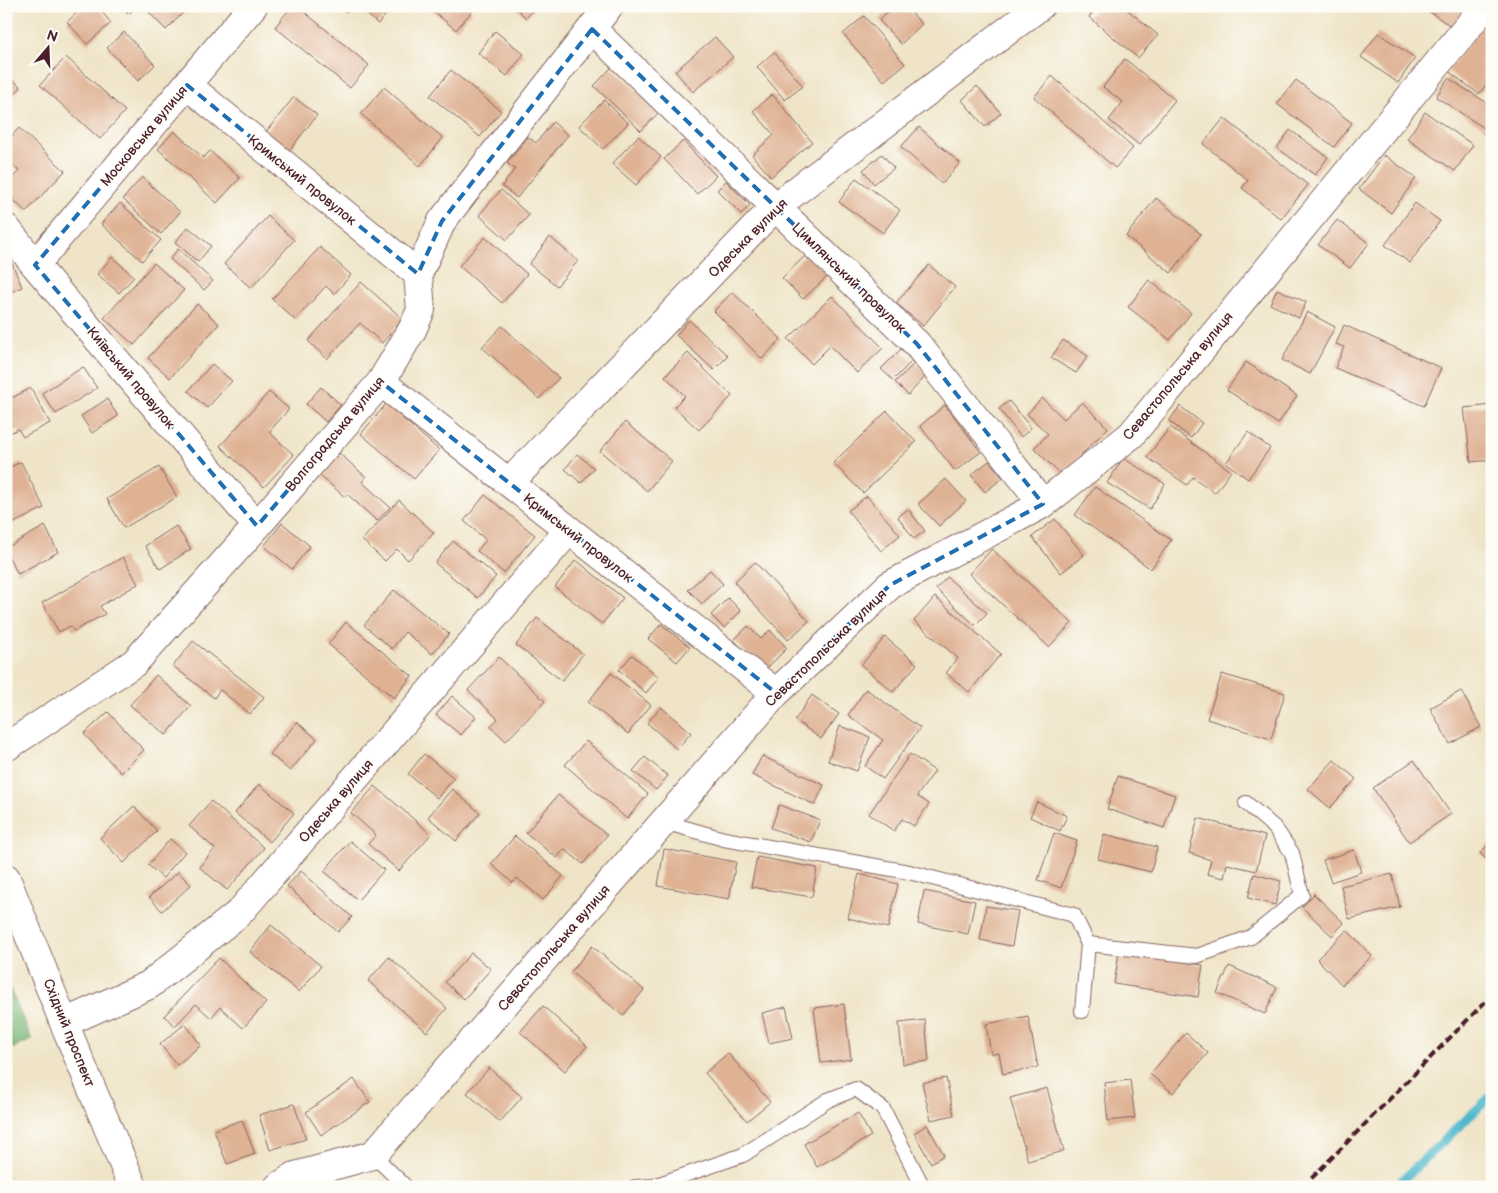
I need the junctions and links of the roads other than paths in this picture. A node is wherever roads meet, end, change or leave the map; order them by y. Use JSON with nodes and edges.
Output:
{"nodes":[{"id":1,"x":252,"y":6,"type":"edge"},
{"id":2,"x":609,"y":6,"type":"edge"},
{"id":3,"x":1041,"y":6,"type":"edge"},
{"id":4,"x":1485,"y":6,"type":"edge"},
{"id":5,"x":592,"y":29,"type":"junction"},
{"id":6,"x":187,"y":85,"type":"junction"},
{"id":7,"x":775,"y":208,"type":"junction"},
{"id":8,"x":6,"y":228,"type":"edge"},
{"id":9,"x":35,"y":265,"type":"junction"},
{"id":10,"x":418,"y":274,"type":"junction"},
{"id":11,"x":381,"y":382,"type":"junction"},
{"id":12,"x":509,"y":483,"type":"junction"},
{"id":13,"x":1043,"y":504,"type":"junction"},
{"id":14,"x":257,"y":526,"type":"junction"},
{"id":15,"x":569,"y":530,"type":"junction"},
{"id":16,"x":776,"y":693,"type":"junction"},
{"id":17,"x":6,"y":747,"type":"edge"},
{"id":18,"x":1246,"y":803,"type":"dead end"},
{"id":19,"x":664,"y":822,"type":"junction"},
{"id":20,"x":6,"y":878,"type":"edge"},
{"id":21,"x":1088,"y":944,"type":"junction"},
{"id":22,"x":1082,"y":1011,"type":"dead end"},
{"id":23,"x":64,"y":1023,"type":"junction"},
{"id":24,"x":373,"y":1155,"type":"junction"},
{"id":25,"x":133,"y":1187,"type":"edge"},
{"id":26,"x":278,"y":1187,"type":"edge"},
{"id":27,"x":406,"y":1187,"type":"edge"},
{"id":28,"x":635,"y":1187,"type":"edge"},
{"id":29,"x":923,"y":1187,"type":"edge"}],
"edges":[{"from":1,"to":6,"type":"street","name":"Московська вулиця"},
{"from":2,"to":5,"type":"street","name":"Волгоградська вулиця"},
{"from":3,"to":7,"type":"street","name":"Одеська вулиця"},
{"from":4,"to":13,"type":"street","name":"Севастопольська вулиця"},
{"from":5,"to":7,"type":"street","name":"Цимлянський провулок"},
{"from":5,"to":10,"type":"street","name":"Волгоградська вулиця"},
{"from":6,"to":9,"type":"street","name":"Московська вулиця"},
{"from":6,"to":10,"type":"street","name":"Кримський провулок"},
{"from":7,"to":12,"type":"street","name":"Одеська вулиця"},
{"from":7,"to":13,"type":"street","name":"Цимлянський провулок"},
{"from":8,"to":9,"type":"street","name":"Київський провулок"},
{"from":9,"to":14,"type":"street","name":"Київський провулок"},
{"from":10,"to":11,"type":"street","name":"Волгоградська вулиця"},
{"from":11,"to":12,"type":"street","name":"Кримський провулок"},
{"from":11,"to":14,"type":"street","name":"Волгоградська вулиця"},
{"from":12,"to":15,"type":"street","name":"Кримський провулок"},
{"from":13,"to":16,"type":"street","name":"Севастопольська вулиця"},
{"from":14,"to":17,"type":"street","name":"Волгоградська вулиця"},
{"from":15,"to":16,"type":"street","name":"Кримський провулок"},
{"from":15,"to":23,"type":"street","name":"Одеська вулиця"},
{"from":16,"to":19,"type":"street","name":"Севастопольська вулиця"},
{"from":18,"to":21,"type":"lane"},
{"from":19,"to":21,"type":"lane"},
{"from":19,"to":24,"type":"street","name":"Севастопольська вулиця"},
{"from":20,"to":23,"type":"street","name":"Східний проспект"},
{"from":21,"to":22,"type":"lane"},
{"from":23,"to":25,"type":"street","name":"Східний проспект"},
{"from":24,"to":26,"type":"street"},
{"from":24,"to":27,"type":"lane"},
{"from":28,"to":29,"type":"lane"}]}
